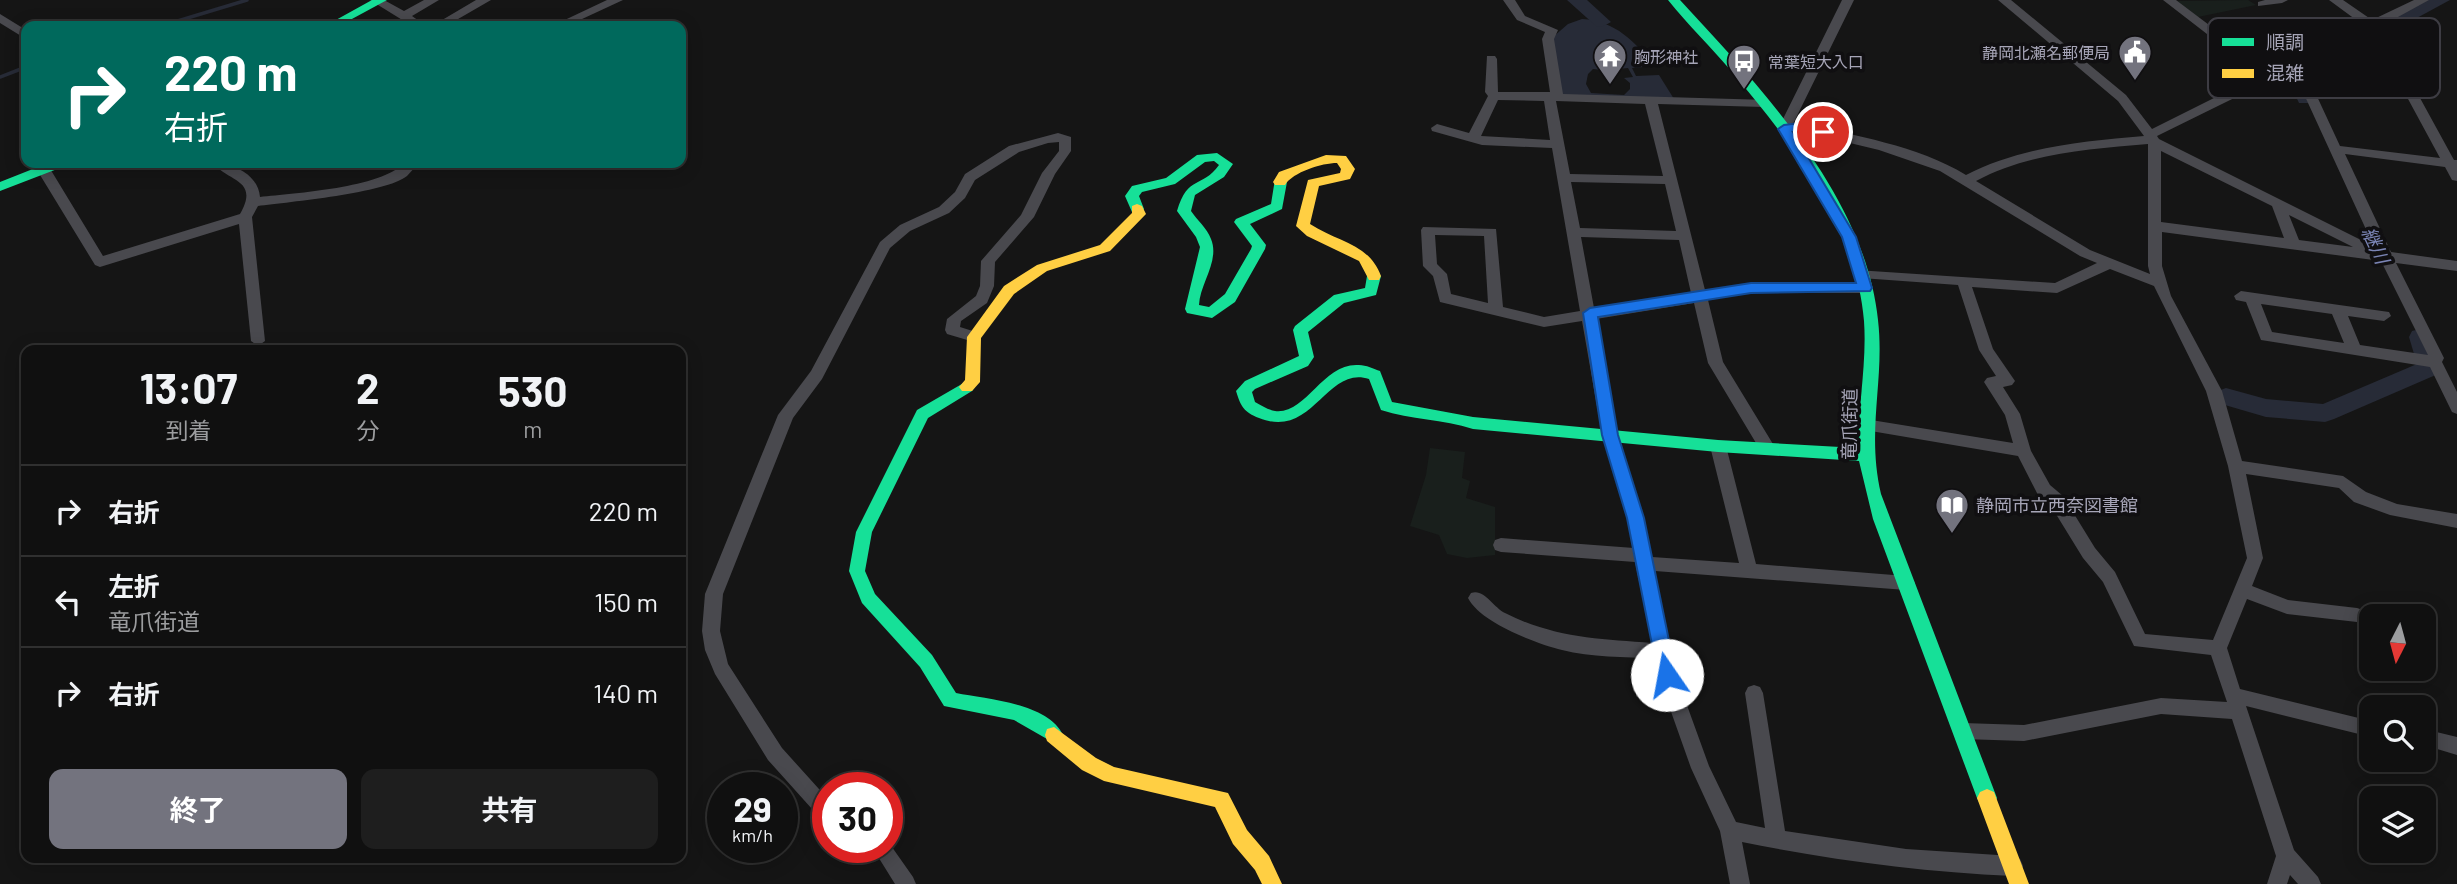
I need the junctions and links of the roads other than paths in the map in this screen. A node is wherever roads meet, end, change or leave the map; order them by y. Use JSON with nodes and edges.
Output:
{"nodes":[{"id":1,"x":379,"y":0,"type":"edge"},
{"id":2,"x":433,"y":0,"type":"edge"},
{"id":3,"x":485,"y":0,"type":"edge"},
{"id":4,"x":574,"y":0,"type":"edge"},
{"id":5,"x":617,"y":0,"type":"edge"},
{"id":6,"x":1509,"y":0,"type":"edge"},
{"id":7,"x":1674,"y":0,"type":"edge"},
{"id":8,"x":2004,"y":0,"type":"edge"},
{"id":9,"x":2169,"y":0,"type":"edge"},
{"id":10,"x":2282,"y":0,"type":"edge"},
{"id":11,"x":2335,"y":0,"type":"edge"},
{"id":12,"x":2423,"y":0,"type":"edge"},
{"id":13,"x":1844,"y":2,"type":"edge"},
{"id":14,"x":2262,"y":4,"type":"dead end"},
{"id":15,"x":592,"y":9,"type":"junction"},
{"id":16,"x":402,"y":17,"type":"junction"},
{"id":17,"x":0,"y":18,"type":"edge"},
{"id":18,"x":2358,"y":18,"type":"edge"},
{"id":19,"x":2388,"y":18,"type":"edge"},
{"id":20,"x":340,"y":21,"type":"edge"},
{"id":21,"x":410,"y":21,"type":"edge"},
{"id":22,"x":447,"y":21,"type":"edge"},
{"id":23,"x":568,"y":21,"type":"edge"},
{"id":24,"x":2208,"y":30,"type":"edge"},
{"id":25,"x":21,"y":32,"type":"edge"},
{"id":26,"x":1491,"y":59,"type":"dead end"},
{"id":27,"x":1494,"y":96,"type":"junction"},
{"id":28,"x":1553,"y":96,"type":"junction"},
{"id":29,"x":2229,"y":98,"type":"edge"},
{"id":30,"x":2311,"y":98,"type":"edge"},
{"id":31,"x":2415,"y":98,"type":"edge"},
{"id":32,"x":1651,"y":100,"type":"junction"},
{"id":33,"x":1764,"y":103,"type":"junction"},
{"id":34,"x":1437,"y":128,"type":"dead end"},
{"id":35,"x":1784,"y":129,"type":"junction"},
{"id":36,"x":2152,"y":138,"type":"junction"},
{"id":37,"x":1473,"y":139,"type":"junction"},
{"id":38,"x":1558,"y":144,"type":"junction"},
{"id":39,"x":2335,"y":149,"type":"junction"},
{"id":40,"x":2453,"y":164,"type":"edge"},
{"id":41,"x":49,"y":168,"type":"edge"},
{"id":42,"x":227,"y":168,"type":"edge"},
{"id":43,"x":406,"y":168,"type":"edge"},
{"id":44,"x":44,"y":170,"type":"junction"},
{"id":45,"x":2457,"y":177,"type":"edge"},
{"id":46,"x":1564,"y":178,"type":"junction"},
{"id":47,"x":1671,"y":180,"type":"junction"},
{"id":48,"x":1968,"y":180,"type":"junction"},
{"id":49,"x":0,"y":187,"type":"edge"},
{"id":50,"x":255,"y":202,"type":"junction"},
{"id":51,"x":2277,"y":203,"type":"junction"},
{"id":52,"x":245,"y":217,"type":"junction"},
{"id":53,"x":2155,"y":226,"type":"junction"},
{"id":54,"x":1574,"y":232,"type":"junction"},
{"id":55,"x":1685,"y":236,"type":"junction"},
{"id":56,"x":2294,"y":244,"type":"junction"},
{"id":57,"x":2379,"y":256,"type":"junction"},
{"id":58,"x":2110,"y":263,"type":"junction"},
{"id":59,"x":2457,"y":266,"type":"edge"},
{"id":60,"x":1963,"y":280,"type":"junction"},
{"id":61,"x":1863,"y":281,"type":"junction"},
{"id":62,"x":2160,"y":283,"type":"junction"},
{"id":63,"x":1701,"y":295,"type":"junction"},
{"id":64,"x":1496,"y":310,"type":"junction"},
{"id":65,"x":2338,"y":310,"type":"junction"},
{"id":66,"x":1590,"y":313,"type":"junction"},
{"id":67,"x":2384,"y":316,"type":"dead end"},
{"id":68,"x":974,"y":337,"type":"junction"},
{"id":69,"x":258,"y":341,"type":"dead end"},
{"id":70,"x":2354,"y":349,"type":"junction"},
{"id":71,"x":2435,"y":362,"type":"junction"},
{"id":72,"x":2451,"y":384,"type":"edge"},
{"id":73,"x":2457,"y":408,"type":"edge"},
{"id":74,"x":1865,"y":425,"type":"junction"},
{"id":75,"x":1610,"y":435,"type":"junction"},
{"id":76,"x":1718,"y":446,"type":"junction"},
{"id":77,"x":1768,"y":449,"type":"junction"},
{"id":78,"x":2023,"y":451,"type":"junction"},
{"id":79,"x":1864,"y":455,"type":"junction"},
{"id":80,"x":2236,"y":466,"type":"junction"},
{"id":81,"x":2457,"y":521,"type":"edge"},
{"id":82,"x":1502,"y":545,"type":"dead end"},
{"id":83,"x":1643,"y":560,"type":"junction"},
{"id":84,"x":1749,"y":571,"type":"junction"},
{"id":85,"x":1906,"y":583,"type":"junction"},
{"id":86,"x":2242,"y":589,"type":"junction"},
{"id":87,"x":1477,"y":598,"type":"dead end"},
{"id":88,"x":2357,"y":615,"type":"dead end"},
{"id":89,"x":2218,"y":648,"type":"junction"},
{"id":90,"x":1662,"y":653,"type":"junction"},
{"id":91,"x":1754,"y":693,"type":"dead end"},
{"id":92,"x":2235,"y":703,"type":"junction"},
{"id":93,"x":2359,"y":727,"type":"edge"},
{"id":94,"x":1963,"y":731,"type":"junction"},
{"id":95,"x":2436,"y":740,"type":"edge"},
{"id":96,"x":2457,"y":746,"type":"edge"},
{"id":97,"x":812,"y":795,"type":"edge"},
{"id":98,"x":1730,"y":830,"type":"junction"},
{"id":99,"x":1777,"y":840,"type":"junction"},
{"id":100,"x":2286,"y":856,"type":"junction"},
{"id":101,"x":892,"y":863,"type":"edge"},
{"id":102,"x":2016,"y":875,"type":"edge"},
{"id":103,"x":906,"y":884,"type":"edge"},
{"id":104,"x":1272,"y":884,"type":"edge"},
{"id":105,"x":1740,"y":884,"type":"edge"},
{"id":106,"x":2277,"y":884,"type":"edge"},
{"id":107,"x":2311,"y":884,"type":"edge"}],
"edges":[{"from":1,"to":16,"type":"street"},
{"from":1,"to":20,"type":"street"},
{"from":2,"to":16,"type":"street"},
{"from":3,"to":22,"type":"street"},
{"from":4,"to":15,"type":"street"},
{"from":5,"to":15,"type":"street"},
{"from":6,"to":28,"type":"street"},
{"from":7,"to":33,"type":"street","name":"竜爪街道"},
{"from":8,"to":36,"type":"street"},
{"from":9,"to":24,"type":"street"},
{"from":10,"to":14,"type":"street"},
{"from":11,"to":18,"type":"street"},
{"from":12,"to":19,"type":"street"},
{"from":13,"to":35,"type":"street"},
{"from":15,"to":23,"type":"street"},
{"from":16,"to":21,"type":"street"},
{"from":17,"to":25,"type":"street"},
{"from":26,"to":27,"type":"street"},
{"from":27,"to":28,"type":"street"},
{"from":27,"to":37,"type":"street"},
{"from":28,"to":32,"type":"street"},
{"from":28,"to":38,"type":"street"},
{"from":29,"to":36,"type":"street"},
{"from":30,"to":39,"type":"street"},
{"from":31,"to":40,"type":"street"},
{"from":32,"to":33,"type":"street"},
{"from":32,"to":47,"type":"street"},
{"from":33,"to":35,"type":"street","name":"竜爪街道"},
{"from":34,"to":37,"type":"street"},
{"from":35,"to":48,"type":"street"},
{"from":35,"to":61,"type":"street","name":"竜爪街道"},
{"from":36,"to":48,"type":"street"},
{"from":36,"to":51,"type":"street"},
{"from":36,"to":53,"type":"street"},
{"from":37,"to":38,"type":"street"},
{"from":38,"to":46,"type":"street"},
{"from":39,"to":40,"type":"street"},
{"from":39,"to":57,"type":"street"},
{"from":40,"to":45,"type":"street"},
{"from":41,"to":44,"type":"street"},
{"from":42,"to":50,"type":"street"},
{"from":43,"to":50,"type":"street"},
{"from":44,"to":49,"type":"street"},
{"from":44,"to":52,"type":"street"},
{"from":46,"to":47,"type":"street"},
{"from":46,"to":54,"type":"street"},
{"from":47,"to":55,"type":"street"},
{"from":48,"to":58,"type":"street"},
{"from":50,"to":52,"type":"street"},
{"from":51,"to":56,"type":"street"},
{"from":51,"to":57,"type":"street"},
{"from":52,"to":69,"type":"street"},
{"from":53,"to":56,"type":"street"},
{"from":53,"to":62,"type":"street"},
{"from":54,"to":55,"type":"street"},
{"from":54,"to":66,"type":"street"},
{"from":55,"to":63,"type":"street"},
{"from":56,"to":57,"type":"street"},
{"from":57,"to":59,"type":"street"},
{"from":57,"to":71,"type":"street"},
{"from":58,"to":60,"type":"street"},
{"from":58,"to":62,"type":"street"},
{"from":60,"to":61,"type":"street"},
{"from":60,"to":78,"type":"street"},
{"from":61,"to":63,"type":"street"},
{"from":61,"to":74,"type":"street","name":"竜爪街道"},
{"from":62,"to":80,"type":"street"},
{"from":63,"to":66,"type":"street"},
{"from":63,"to":77,"type":"street"},
{"from":64,"to":64,"type":"street"},
{"from":64,"to":66,"type":"street"},
{"from":65,"to":67,"type":"street"},
{"from":65,"to":70,"type":"street"},
{"from":65,"to":70,"type":"street"},
{"from":66,"to":75,"type":"street"},
{"from":68,"to":75,"type":"street"},
{"from":68,"to":97,"type":"street"},
{"from":68,"to":104,"type":"street"},
{"from":70,"to":71,"type":"street"},
{"from":71,"to":72,"type":"street"},
{"from":72,"to":73,"type":"street"},
{"from":74,"to":78,"type":"street"},
{"from":74,"to":79,"type":"street","name":"竜爪街道"},
{"from":75,"to":76,"type":"street"},
{"from":75,"to":83,"type":"street"},
{"from":76,"to":77,"type":"street"},
{"from":76,"to":84,"type":"street"},
{"from":77,"to":79,"type":"street"},
{"from":78,"to":89,"type":"street"},
{"from":79,"to":85,"type":"street","name":"竜爪街道"},
{"from":80,"to":81,"type":"street"},
{"from":80,"to":86,"type":"street"},
{"from":82,"to":83,"type":"street"},
{"from":83,"to":84,"type":"street"},
{"from":83,"to":90,"type":"street"},
{"from":84,"to":85,"type":"street"},
{"from":85,"to":94,"type":"street","name":"竜爪街道"},
{"from":86,"to":88,"type":"street"},
{"from":86,"to":89,"type":"street"},
{"from":87,"to":90,"type":"street"},
{"from":89,"to":92,"type":"street"},
{"from":90,"to":98,"type":"street"},
{"from":91,"to":99,"type":"street"},
{"from":92,"to":93,"type":"street"},
{"from":92,"to":94,"type":"street"},
{"from":92,"to":100,"type":"street"},
{"from":94,"to":102,"type":"street","name":"竜爪街道"},
{"from":95,"to":96,"type":"street"},
{"from":98,"to":99,"type":"street"},
{"from":98,"to":105,"type":"street"},
{"from":99,"to":102,"type":"street"},
{"from":100,"to":106,"type":"street"},
{"from":100,"to":107,"type":"street"},
{"from":101,"to":103,"type":"street"}]}
